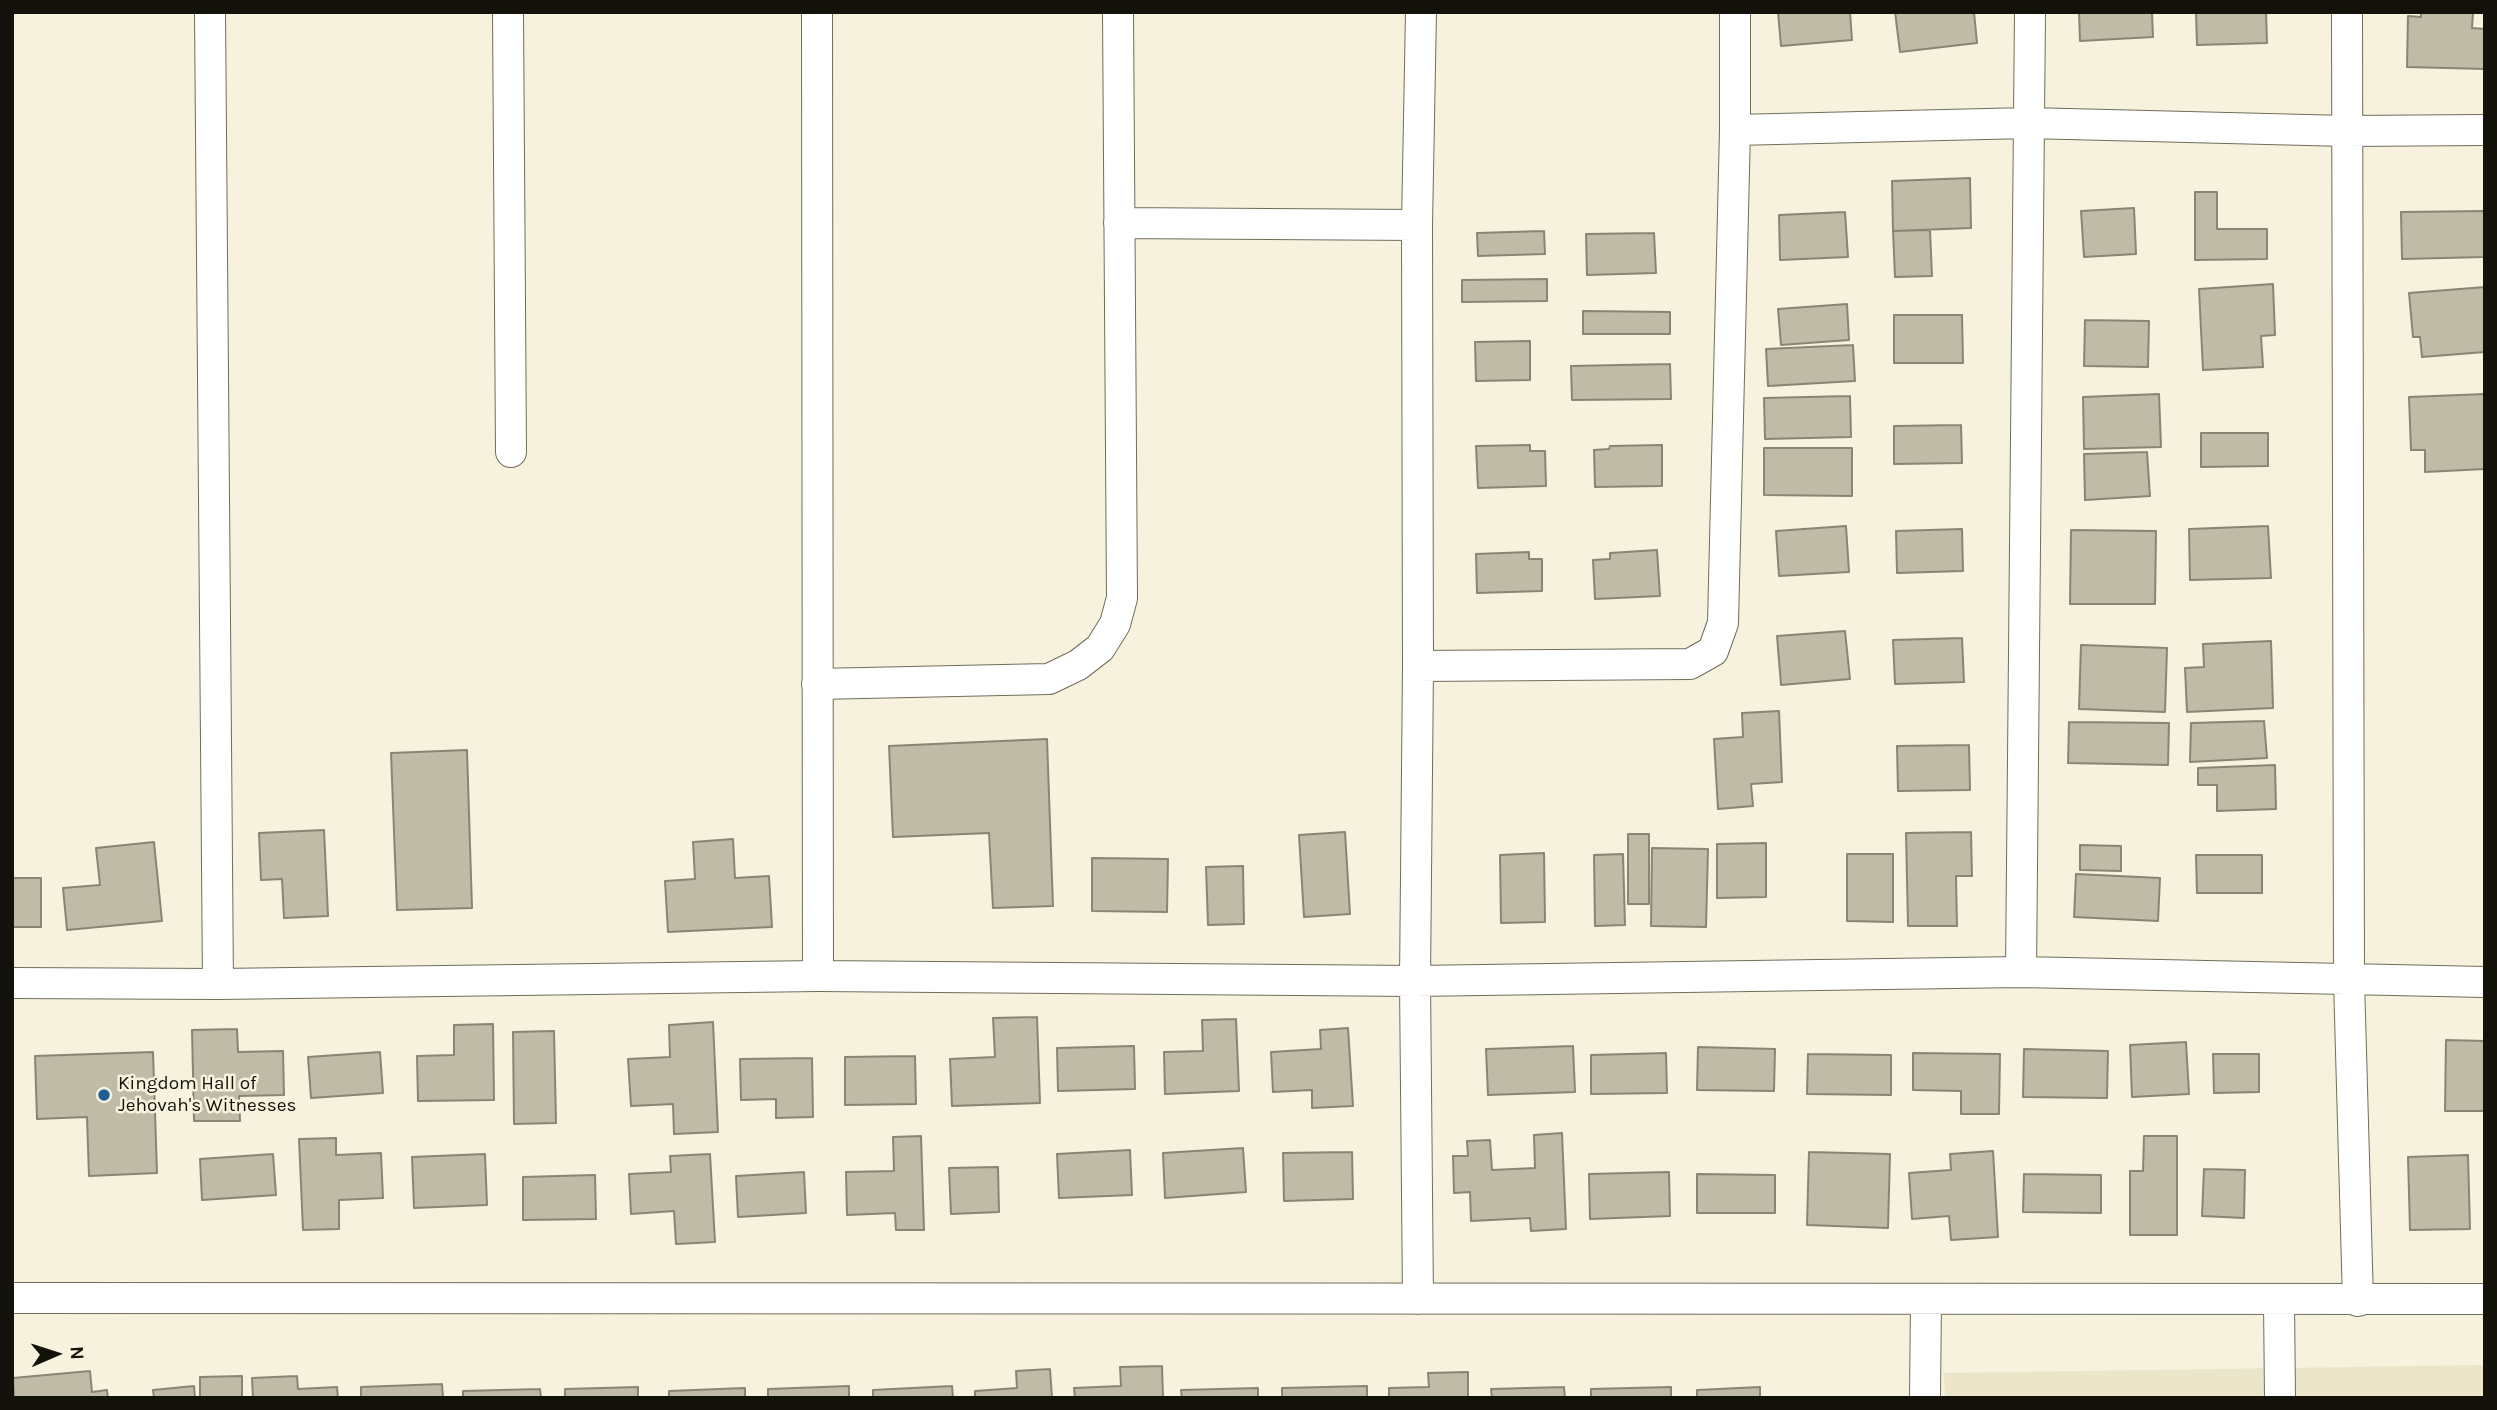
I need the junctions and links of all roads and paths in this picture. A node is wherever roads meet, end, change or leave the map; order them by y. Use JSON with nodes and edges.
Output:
{"nodes":[{"id":1,"x":210,"y":12,"type":"edge"},
{"id":2,"x":508,"y":12,"type":"edge"},
{"id":3,"x":817,"y":12,"type":"edge"},
{"id":4,"x":1118,"y":12,"type":"edge"},
{"id":5,"x":1421,"y":12,"type":"edge"},
{"id":6,"x":1735,"y":12,"type":"edge"},
{"id":7,"x":2030,"y":12,"type":"edge"},
{"id":8,"x":2347,"y":12,"type":"edge"},
{"id":9,"x":2028,"y":123,"type":"junction"},
{"id":10,"x":1735,"y":130,"type":"junction"},
{"id":11,"x":2485,"y":130,"type":"edge"},
{"id":12,"x":2347,"y":131,"type":"junction"},
{"id":13,"x":1119,"y":223,"type":"junction"},
{"id":14,"x":1417,"y":225,"type":"junction"},
{"id":15,"x":511,"y":452,"type":"dead end"},
{"id":16,"x":1418,"y":666,"type":"junction"},
{"id":17,"x":817,"y":684,"type":"junction"},
{"id":18,"x":2021,"y":972,"type":"junction"},
{"id":19,"x":818,"y":976,"type":"junction"},
{"id":20,"x":2349,"y":980,"type":"junction"},
{"id":21,"x":1415,"y":981,"type":"junction"},
{"id":22,"x":2485,"y":982,"type":"edge"},
{"id":23,"x":12,"y":983,"type":"edge"},
{"id":24,"x":218,"y":984,"type":"junction"},
{"id":25,"x":12,"y":1298,"type":"edge"},
{"id":26,"x":1418,"y":1299,"type":"junction"},
{"id":27,"x":2485,"y":1299,"type":"edge"},
{"id":28,"x":1926,"y":1300,"type":"junction"},
{"id":29,"x":2279,"y":1301,"type":"junction"},
{"id":30,"x":2358,"y":1301,"type":"junction"},
{"id":31,"x":1925,"y":1398,"type":"edge"},
{"id":32,"x":2280,"y":1398,"type":"edge"}],
"edges":[{"from":1,"to":24,"type":"street"},
{"from":2,"to":15,"type":"street"},
{"from":3,"to":17,"type":"street"},
{"from":4,"to":13,"type":"street"},
{"from":5,"to":14,"type":"street"},
{"from":6,"to":10,"type":"street"},
{"from":7,"to":9,"type":"street"},
{"from":8,"to":12,"type":"street"},
{"from":9,"to":10,"type":"street"},
{"from":9,"to":12,"type":"street"},
{"from":9,"to":18,"type":"street"},
{"from":10,"to":16,"type":"street"},
{"from":11,"to":12,"type":"street"},
{"from":12,"to":20,"type":"street"},
{"from":13,"to":14,"type":"street"},
{"from":13,"to":17,"type":"street"},
{"from":14,"to":16,"type":"street"},
{"from":16,"to":21,"type":"street"},
{"from":17,"to":19,"type":"street"},
{"from":18,"to":20,"type":"street"},
{"from":18,"to":21,"type":"street"},
{"from":19,"to":21,"type":"street"},
{"from":19,"to":24,"type":"street"},
{"from":20,"to":22,"type":"street"},
{"from":20,"to":30,"type":"street"},
{"from":21,"to":26,"type":"street"},
{"from":23,"to":24,"type":"street"},
{"from":25,"to":26,"type":"street"},
{"from":26,"to":28,"type":"street"},
{"from":27,"to":30,"type":"street"},
{"from":28,"to":29,"type":"street"},
{"from":28,"to":31,"type":"street"},
{"from":29,"to":30,"type":"street"},
{"from":29,"to":32,"type":"street"}]}
